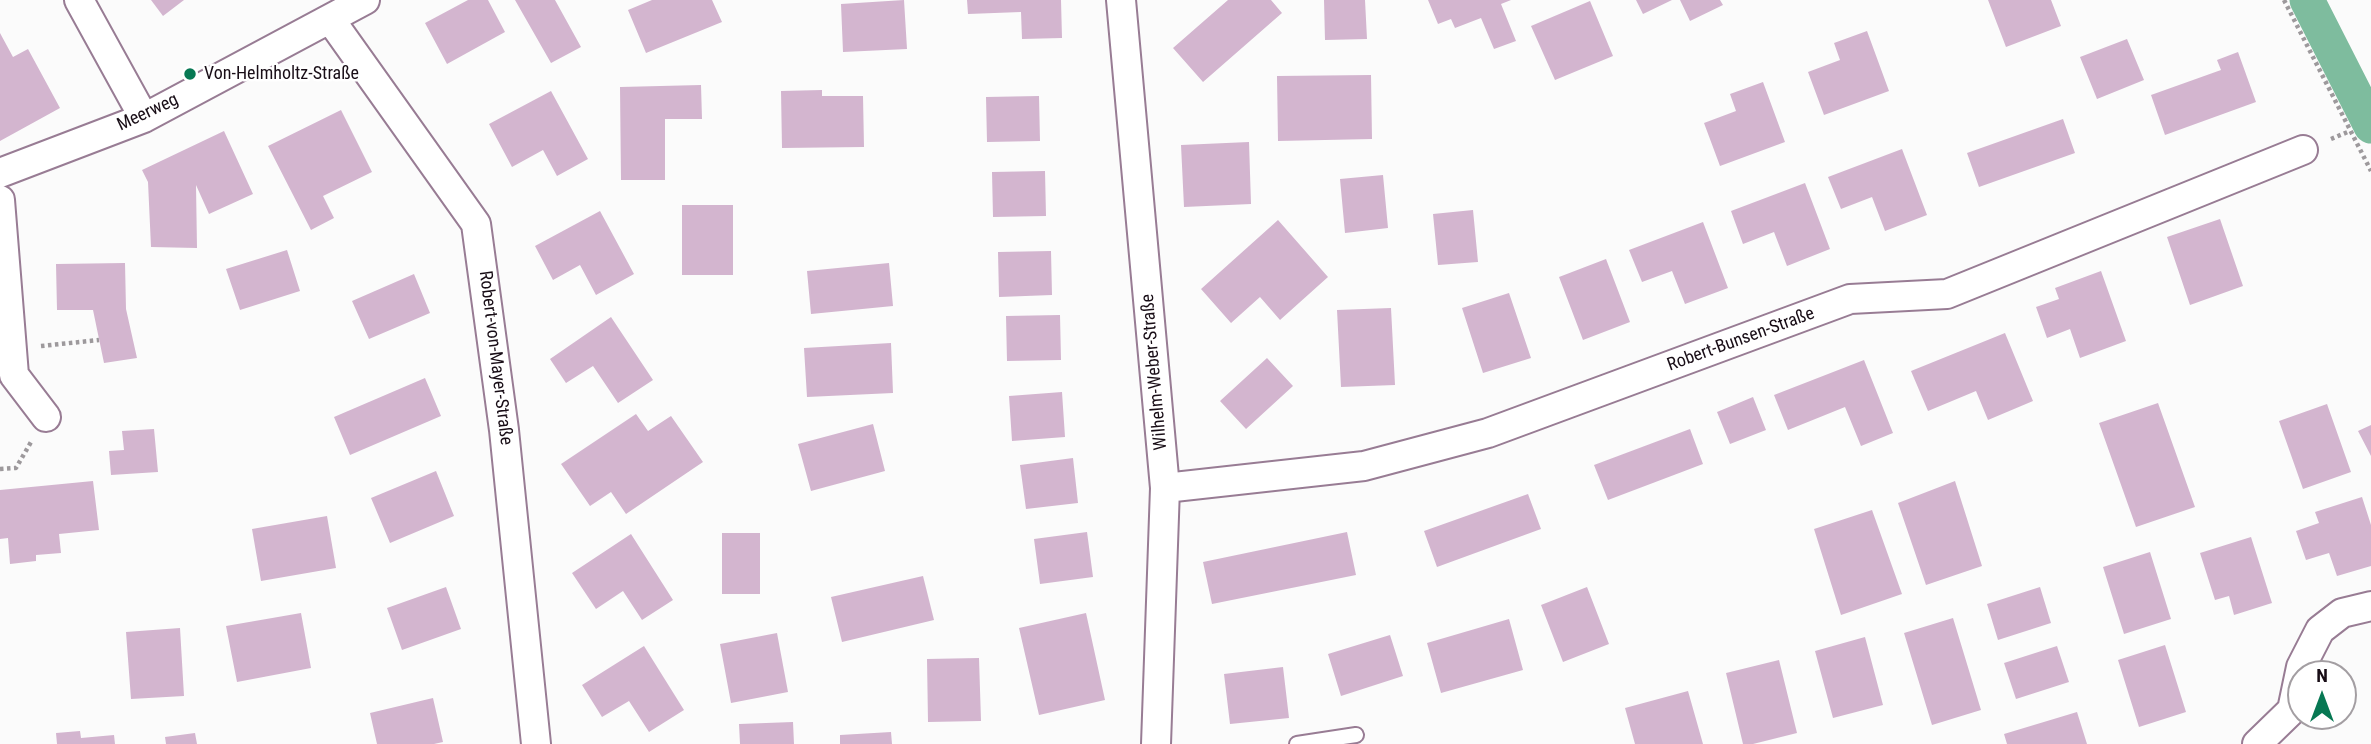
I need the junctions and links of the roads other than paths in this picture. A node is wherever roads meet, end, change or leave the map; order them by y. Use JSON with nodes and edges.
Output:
{"nodes":[{"id":1,"x":79,"y":0,"type":"edge"},
{"id":2,"x":365,"y":0,"type":"edge"},
{"id":3,"x":1121,"y":0,"type":"edge"},
{"id":4,"x":330,"y":19,"type":"junction"},
{"id":5,"x":144,"y":118,"type":"junction"},
{"id":6,"x":2303,"y":150,"type":"dead end"},
{"id":7,"x":0,"y":173,"type":"edge"},
{"id":8,"x":0,"y":200,"type":"edge"},
{"id":9,"x":46,"y":417,"type":"road end"},
{"id":10,"x":1165,"y":488,"type":"junction"},
{"id":11,"x":2371,"y":606,"type":"edge"},
{"id":12,"x":1356,"y":734,"type":"dead end"},
{"id":13,"x":536,"y":744,"type":"edge"},
{"id":14,"x":1156,"y":744,"type":"edge"},
{"id":15,"x":1297,"y":744,"type":"edge"},
{"id":16,"x":2257,"y":744,"type":"edge"}],
"edges":[{"from":1,"to":5,"type":"street"},
{"from":2,"to":4,"type":"street","name":"Meerweg"},
{"from":3,"to":10,"type":"street","name":"Wilhelm-Weber-Straße"},
{"from":4,"to":5,"type":"street","name":"Meerweg"},
{"from":4,"to":13,"type":"street","name":"Robert-von-Mayer-Straße"},
{"from":5,"to":7,"type":"street","name":"Meerweg"},
{"from":6,"to":10,"type":"street","name":"Robert-Bunsen-Straße"},
{"from":8,"to":9,"type":"street"},
{"from":10,"to":14,"type":"street","name":"Wilhelm-Weber-Straße"},
{"from":11,"to":16,"type":"street"},
{"from":12,"to":15,"type":"lane"}]}
